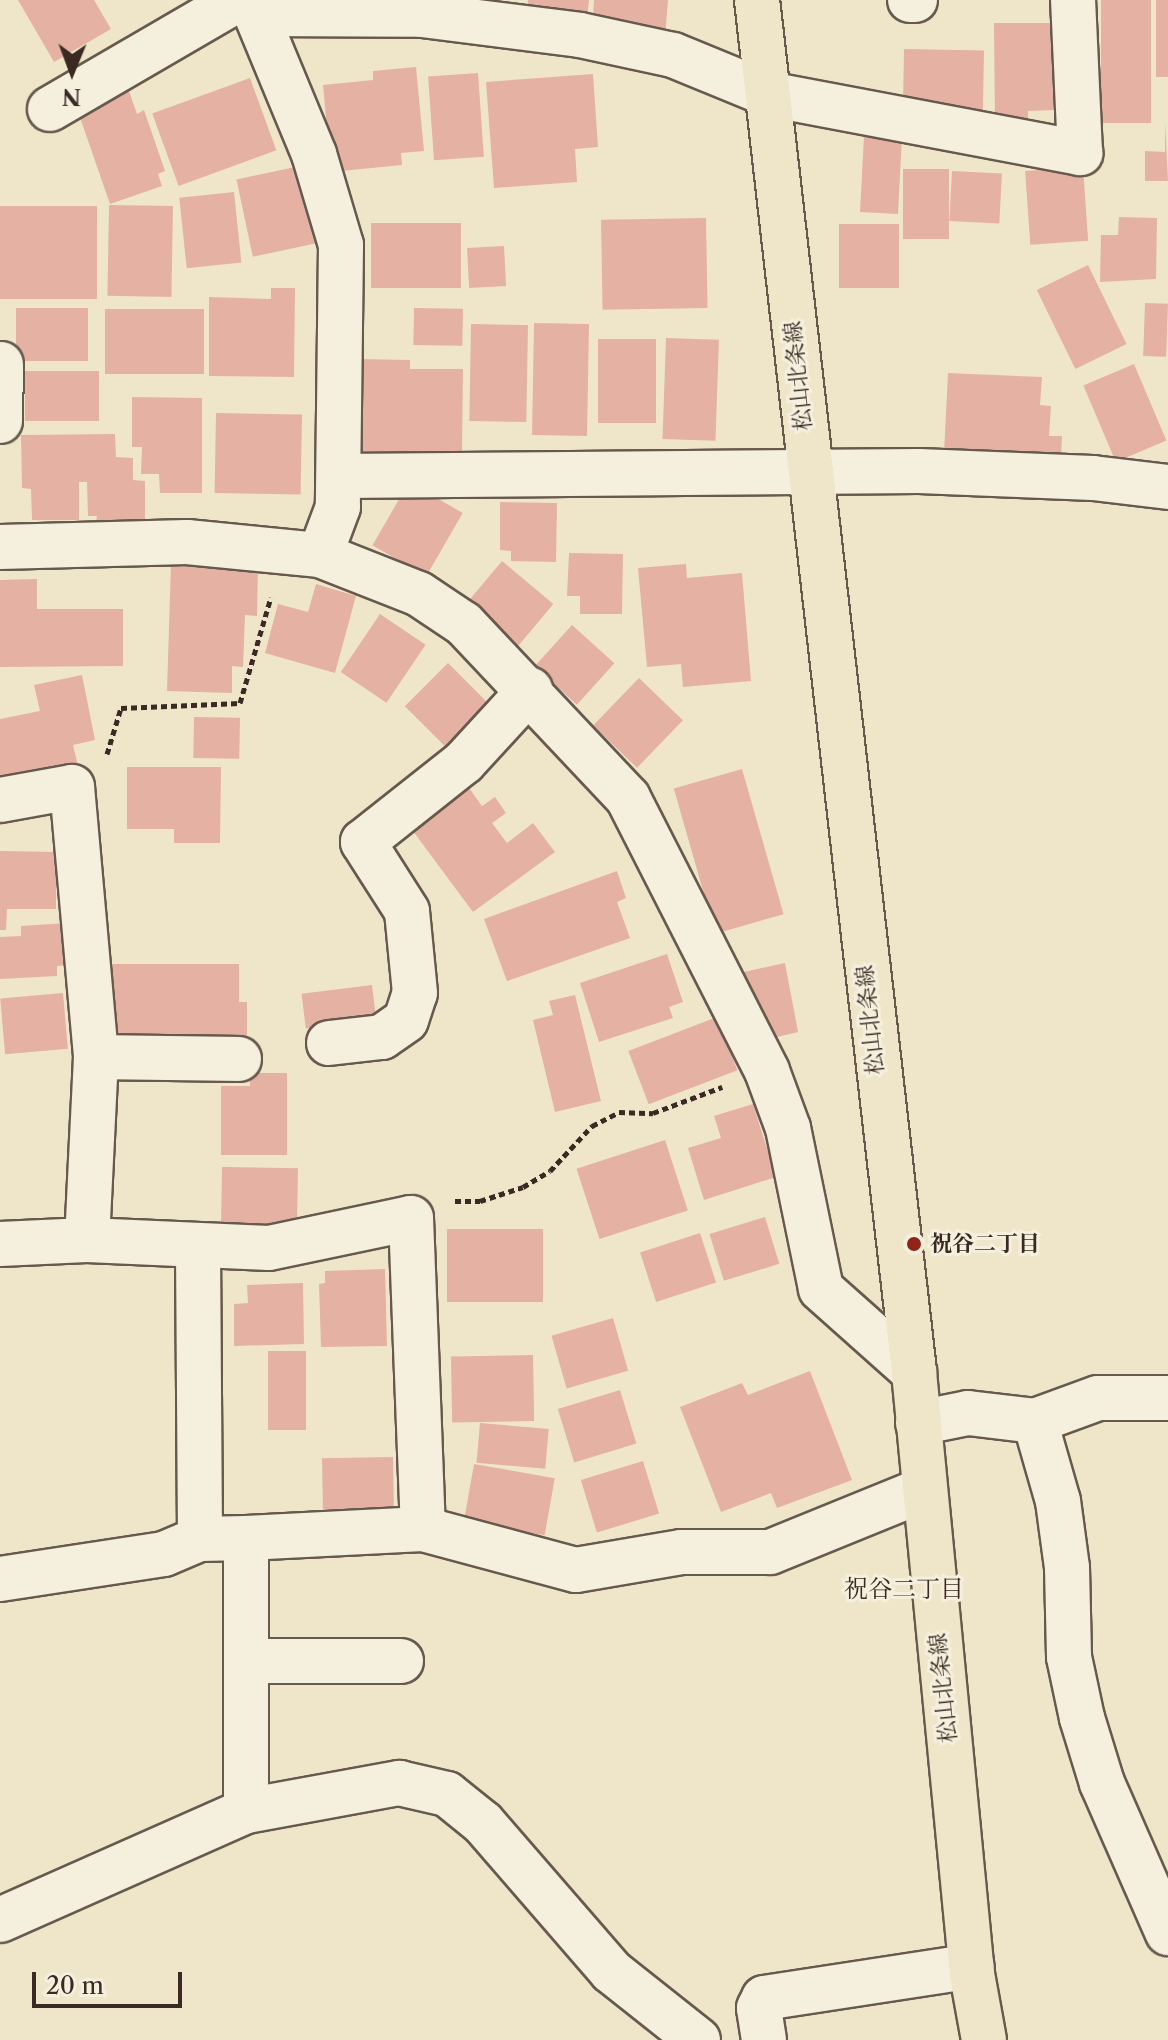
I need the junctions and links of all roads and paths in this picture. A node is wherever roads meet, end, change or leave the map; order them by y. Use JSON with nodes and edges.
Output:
{"nodes":[{"id":1,"x":757,"y":0,"type":"edge"},
{"id":2,"x":1073,"y":0,"type":"edge"},
{"id":3,"x":247,"y":5,"type":"edge"},
{"id":4,"x":768,"y":94,"type":"junction"},
{"id":5,"x":50,"y":109,"type":"dead end"},
{"id":6,"x":1,"y":364,"type":"edge"},
{"id":7,"x":0,"y":421,"type":"edge"},
{"id":8,"x":809,"y":470,"type":"junction"},
{"id":9,"x":340,"y":476,"type":"junction"},
{"id":10,"x":1168,"y":487,"type":"edge"},
{"id":11,"x":0,"y":547,"type":"edge"},
{"id":12,"x":303,"y":552,"type":"junction"},
{"id":13,"x":530,"y":690,"type":"junction"},
{"id":14,"x":72,"y":787,"type":"junction"},
{"id":15,"x":0,"y":800,"type":"edge"},
{"id":16,"x":329,"y":1043,"type":"dead end"},
{"id":17,"x":96,"y":1057,"type":"junction"},
{"id":18,"x":239,"y":1059,"type":"dead end"},
{"id":19,"x":767,"y":1071,"type":"junction"},
{"id":20,"x":411,"y":1218,"type":"junction"},
{"id":21,"x":87,"y":1240,"type":"junction"},
{"id":22,"x":0,"y":1244,"type":"edge"},
{"id":23,"x":198,"y":1248,"type":"junction"},
{"id":24,"x":914,"y":1372,"type":"junction"},
{"id":25,"x":1168,"y":1398,"type":"edge"},
{"id":26,"x":1035,"y":1421,"type":"junction"},
{"id":27,"x":918,"y":1423,"type":"junction"},
{"id":28,"x":923,"y":1490,"type":"junction"},
{"id":29,"x":423,"y":1529,"type":"junction"},
{"id":30,"x":246,"y":1538,"type":"junction"},
{"id":31,"x":200,"y":1539,"type":"junction"},
{"id":32,"x":0,"y":1579,"type":"edge"},
{"id":33,"x":246,"y":1661,"type":"junction"},
{"id":34,"x":401,"y":1661,"type":"dead end"},
{"id":35,"x":246,"y":1811,"type":"junction"},
{"id":36,"x":0,"y":1920,"type":"edge"},
{"id":37,"x":1168,"y":1933,"type":"edge"},
{"id":38,"x":972,"y":1966,"type":"junction"},
{"id":39,"x":698,"y":2040,"type":"edge"},
{"id":40,"x":764,"y":2040,"type":"edge"},
{"id":41,"x":984,"y":2040,"type":"edge"}],
"edges":[{"from":1,"to":4,"type":"main road","name":"松山北条線"},
{"from":2,"to":4,"type":"street"},
{"from":3,"to":4,"type":"street"},
{"from":3,"to":5,"type":"street"},
{"from":3,"to":9,"type":"street"},
{"from":4,"to":8,"type":"main road","name":"松山北条線"},
{"from":6,"to":7,"type":"street"},
{"from":8,"to":9,"type":"street"},
{"from":8,"to":10,"type":"street"},
{"from":8,"to":24,"type":"main road","name":"松山北条線"},
{"from":9,"to":12,"type":"street"},
{"from":11,"to":12,"type":"street"},
{"from":12,"to":13,"type":"street"},
{"from":12,"to":14,"type":"path"},
{"from":13,"to":16,"type":"street"},
{"from":13,"to":19,"type":"street"},
{"from":14,"to":15,"type":"street"},
{"from":14,"to":17,"type":"street"},
{"from":17,"to":18,"type":"street"},
{"from":17,"to":21,"type":"street"},
{"from":19,"to":20,"type":"path"},
{"from":19,"to":24,"type":"street"},
{"from":20,"to":23,"type":"street"},
{"from":20,"to":29,"type":"street"},
{"from":21,"to":22,"type":"street"},
{"from":21,"to":23,"type":"street"},
{"from":23,"to":31,"type":"street"},
{"from":24,"to":27,"type":"main road","name":"松山北条線"},
{"from":25,"to":26,"type":"street"},
{"from":26,"to":27,"type":"street"},
{"from":26,"to":37,"type":"street"},
{"from":27,"to":28,"type":"main road","name":"松山北条線"},
{"from":28,"to":29,"type":"street"},
{"from":28,"to":38,"type":"main road","name":"松山北条線"},
{"from":29,"to":30,"type":"street"},
{"from":30,"to":31,"type":"street"},
{"from":30,"to":33,"type":"street"},
{"from":31,"to":32,"type":"street"},
{"from":33,"to":34,"type":"street"},
{"from":33,"to":35,"type":"street"},
{"from":35,"to":36,"type":"street"},
{"from":35,"to":39,"type":"street"},
{"from":38,"to":40,"type":"street"},
{"from":38,"to":41,"type":"main road","name":"松山北条線"}]}
